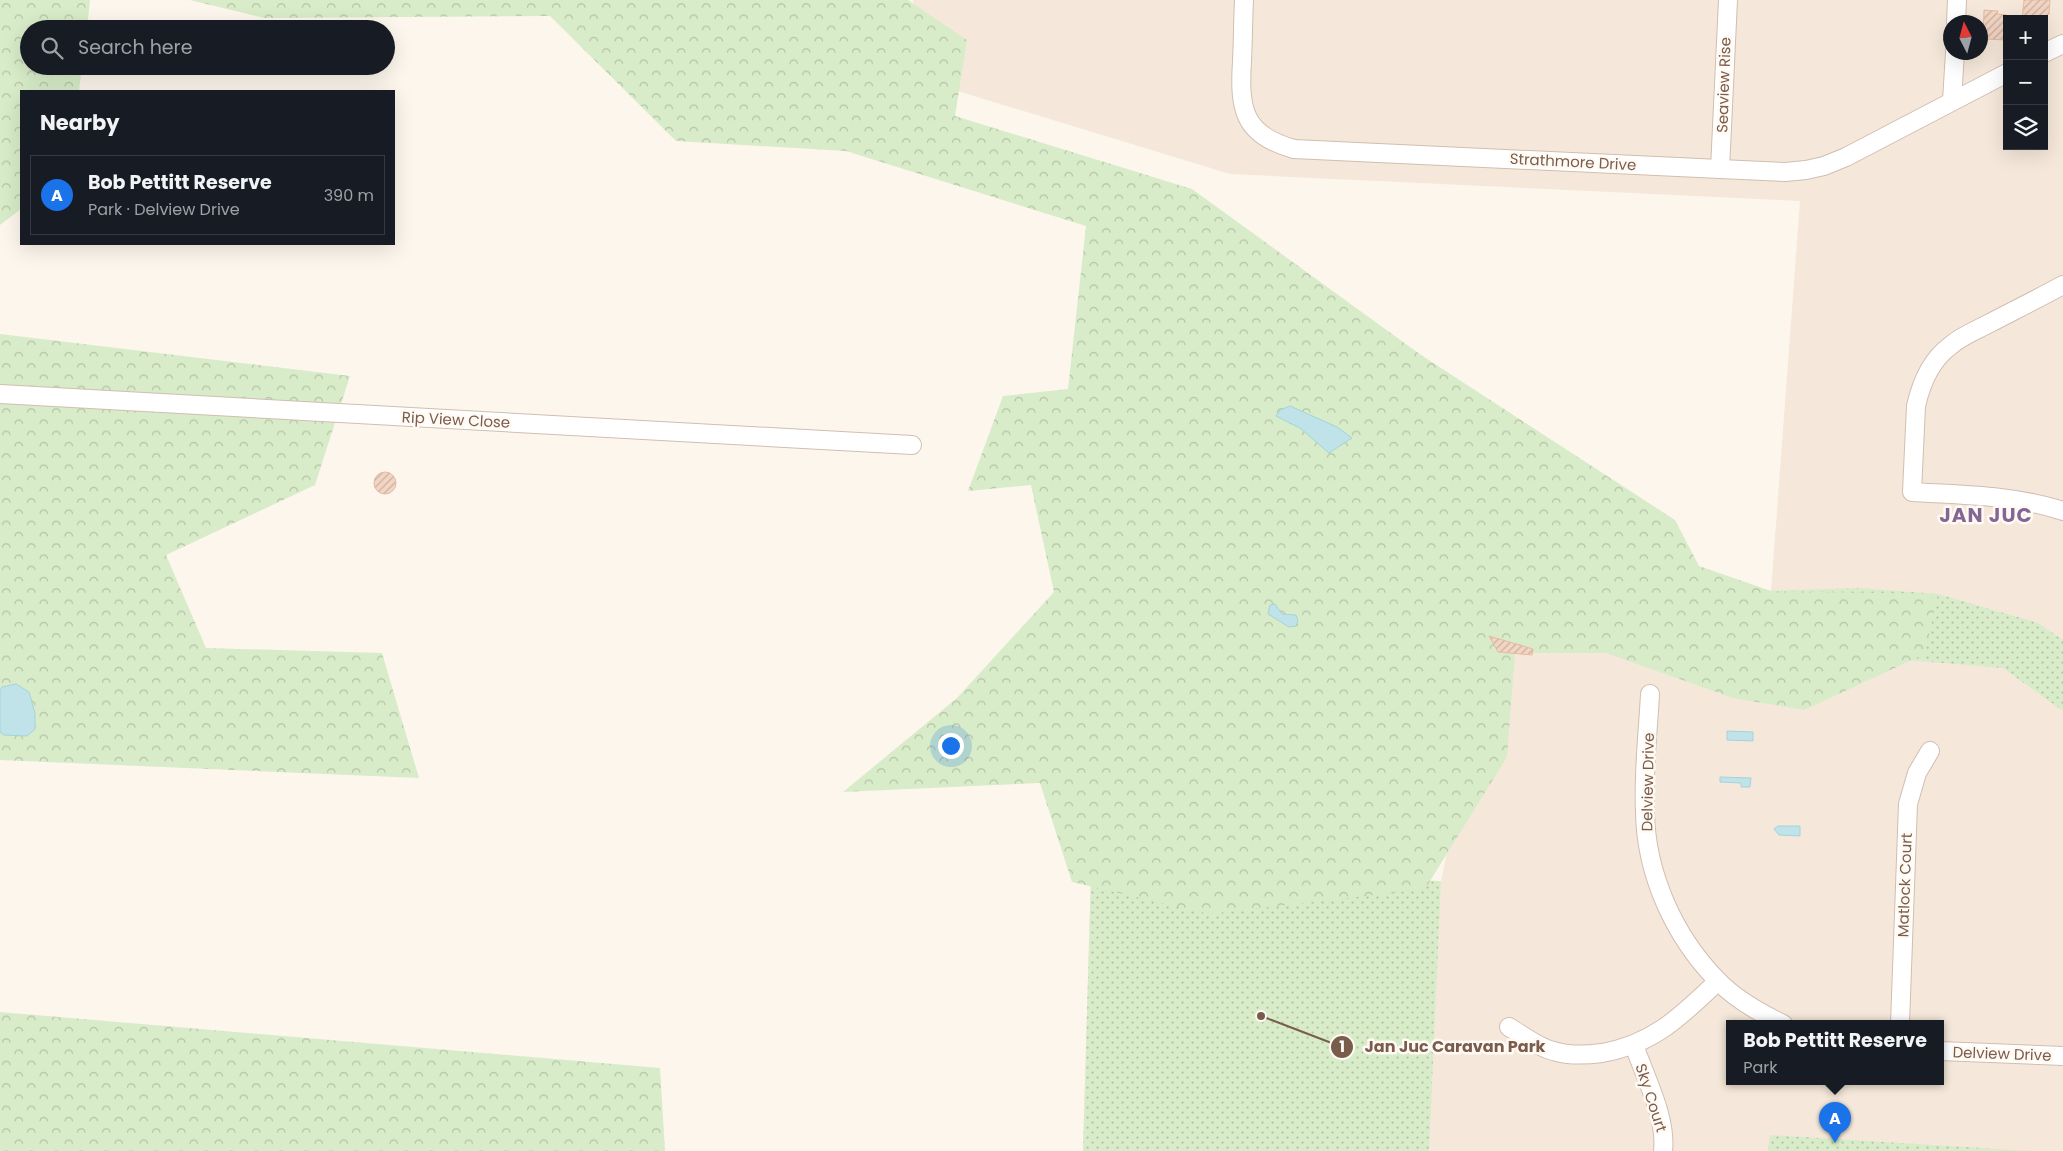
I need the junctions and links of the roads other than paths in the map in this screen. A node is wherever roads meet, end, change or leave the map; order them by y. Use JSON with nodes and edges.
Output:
{"nodes":[{"id":1,"x":1244,"y":0,"type":"edge"},
{"id":2,"x":1728,"y":0,"type":"edge"},
{"id":3,"x":1957,"y":0,"type":"edge"},
{"id":4,"x":1956,"y":15,"type":"edge"},
{"id":5,"x":2063,"y":44,"type":"edge"},
{"id":6,"x":2048,"y":51,"type":"edge"},
{"id":7,"x":1955,"y":60,"type":"edge"},
{"id":8,"x":2003,"y":75,"type":"edge"},
{"id":9,"x":1952,"y":101,"type":"junction"},
{"id":10,"x":1720,"y":169,"type":"junction"},
{"id":11,"x":2063,"y":285,"type":"edge"},
{"id":12,"x":0,"y":394,"type":"edge"},
{"id":13,"x":912,"y":445,"type":"dead end"},
{"id":14,"x":2063,"y":511,"type":"edge"},
{"id":15,"x":1650,"y":694,"type":"dead end"},
{"id":16,"x":1930,"y":750,"type":"dead end"},
{"id":17,"x":1718,"y":981,"type":"junction"},
{"id":18,"x":1775,"y":1020,"type":"edge"},
{"id":19,"x":1900,"y":1020,"type":"edge"},
{"id":20,"x":1509,"y":1027,"type":"dead end"},
{"id":21,"x":1634,"y":1045,"type":"junction"},
{"id":22,"x":1944,"y":1051,"type":"edge"},
{"id":23,"x":2063,"y":1056,"type":"edge"},
{"id":24,"x":1664,"y":1151,"type":"edge"}],
"edges":[{"from":1,"to":10,"type":"street","name":"Strathmore Drive"},
{"from":2,"to":10,"type":"street","name":"Seaview Rise"},
{"from":3,"to":4,"type":"street"},
{"from":5,"to":6,"type":"street"},
{"from":7,"to":9,"type":"street"},
{"from":8,"to":9,"type":"street","name":"Strathmore Drive"},
{"from":9,"to":10,"type":"street","name":"Strathmore Drive"},
{"from":11,"to":14,"type":"street"},
{"from":12,"to":13,"type":"street","name":"Rip View Close"},
{"from":15,"to":17,"type":"street","name":"Delview Drive"},
{"from":16,"to":19,"type":"street","name":"Matlock Court"},
{"from":17,"to":18,"type":"street","name":"Delview Drive"},
{"from":17,"to":21,"type":"street"},
{"from":20,"to":21,"type":"street"},
{"from":21,"to":24,"type":"street","name":"Sky Court"},
{"from":22,"to":23,"type":"street","name":"Delview Drive"}]}
